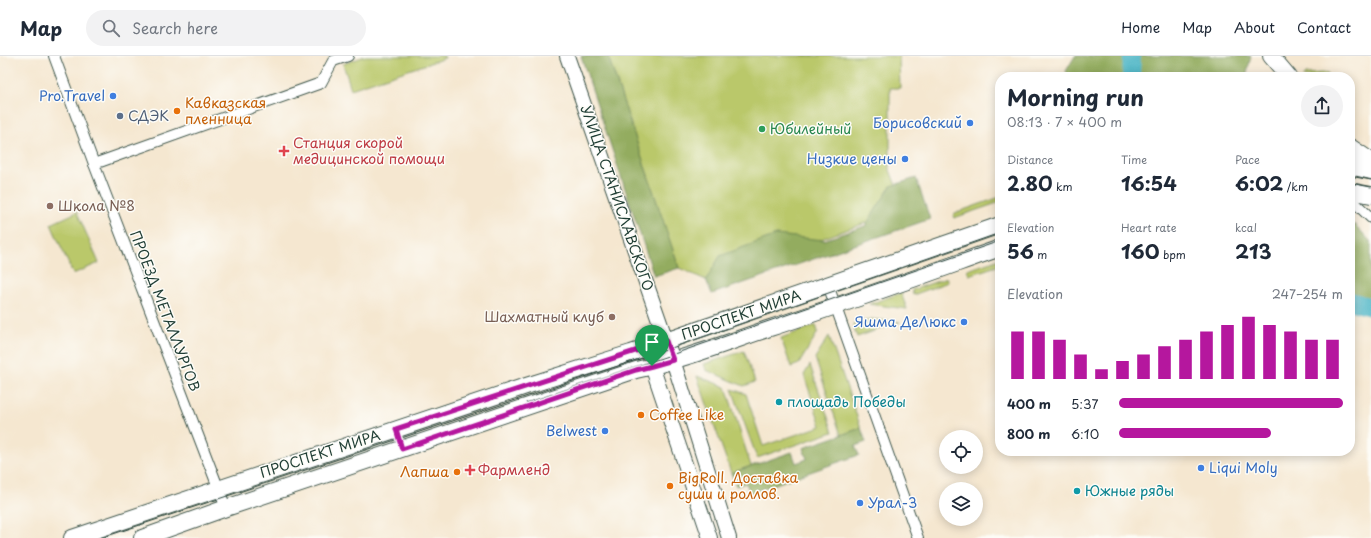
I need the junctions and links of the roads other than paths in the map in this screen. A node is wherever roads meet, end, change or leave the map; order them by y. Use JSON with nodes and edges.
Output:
{"nodes":[{"id":1,"x":54,"y":56,"type":"edge"},
{"id":2,"x":348,"y":56,"type":"edge"},
{"id":3,"x":567,"y":56,"type":"edge"},
{"id":4,"x":1272,"y":57,"type":"edge"},
{"id":5,"x":1272,"y":72,"type":"edge"},
{"id":6,"x":1278,"y":72,"type":"edge"},
{"id":7,"x":1285,"y":72,"type":"edge"},
{"id":8,"x":1355,"y":150,"type":"edge"},
{"id":9,"x":1371,"y":160,"type":"edge"},
{"id":10,"x":94,"y":164,"type":"junction"},
{"id":11,"x":1355,"y":167,"type":"edge"},
{"id":12,"x":1371,"y":171,"type":"edge"},
{"id":13,"x":1355,"y":192,"type":"edge"},
{"id":14,"x":1371,"y":195,"type":"edge"},
{"id":15,"x":1355,"y":203,"type":"edge"},
{"id":16,"x":1371,"y":218,"type":"edge"},
{"id":17,"x":995,"y":228,"type":"edge"},
{"id":18,"x":995,"y":250,"type":"edge"},
{"id":19,"x":828,"y":285,"type":"junction"},
{"id":20,"x":835,"y":306,"type":"junction"},
{"id":21,"x":666,"y":341,"type":"junction"},
{"id":22,"x":673,"y":360,"type":"junction"},
{"id":23,"x":652,"y":366,"type":"junction"},
{"id":24,"x":526,"y":386,"type":"junction"},
{"id":25,"x":532,"y":405,"type":"junction"},
{"id":26,"x":495,"y":407,"type":"junction"},
{"id":27,"x":396,"y":429,"type":"junction"},
{"id":28,"x":402,"y":449,"type":"junction"},
{"id":29,"x":249,"y":478,"type":"junction"},
{"id":30,"x":218,"y":488,"type":"junction"},
{"id":31,"x":256,"y":498,"type":"junction"},
{"id":32,"x":226,"y":508,"type":"junction"},
{"id":33,"x":154,"y":522,"type":"junction"},
{"id":34,"x":72,"y":538,"type":"edge"},
{"id":35,"x":142,"y":538,"type":"edge"},
{"id":36,"x":710,"y":538,"type":"edge"},
{"id":37,"x":729,"y":538,"type":"edge"},
{"id":38,"x":918,"y":538,"type":"edge"}],
"edges":[{"from":1,"to":10,"type":"street","name":"ПРОЕЗД МЕТАЛЛУРГОВ"},
{"from":2,"to":10,"type":"street"},
{"from":3,"to":21,"type":"main road","name":"УЛИЦА СТАНИСЛАВСКОГО"},
{"from":4,"to":5,"type":"main road"},
{"from":4,"to":6,"type":"main road"},
{"from":4,"to":7,"type":"main road"},
{"from":8,"to":9,"type":"main road"},
{"from":10,"to":30,"type":"street","name":"ПРОЕЗД МЕТАЛЛУРГОВ"},
{"from":11,"to":12,"type":"main road"},
{"from":13,"to":14,"type":"main road"},
{"from":15,"to":16,"type":"street"},
{"from":17,"to":19,"type":"main road","name":"ПРОСПЕКТ МИРА"},
{"from":18,"to":20,"type":"main road","name":"ПРОСПЕКТ МИРА"},
{"from":19,"to":20,"type":"street"},
{"from":19,"to":21,"type":"main road","name":"ПРОСПЕКТ МИРА"},
{"from":20,"to":22,"type":"main road","name":"ПРОСПЕКТ МИРА"},
{"from":20,"to":38,"type":"street"},
{"from":21,"to":22,"type":"main road","name":"УЛИЦА СТАНИСЛАВСКОГО"},
{"from":21,"to":23,"type":"main road"},
{"from":21,"to":24,"type":"main road","name":"ПРОСПЕКТ МИРА"},
{"from":22,"to":23,"type":"main road","name":"ПРОСПЕКТ МИРА"},
{"from":22,"to":37,"type":"main road","name":"УЛИЦА СТАНИСЛАВСКОГО"},
{"from":23,"to":25,"type":"main road","name":"ПРОСПЕКТ МИРА"},
{"from":23,"to":36,"type":"main road"},
{"from":24,"to":25,"type":"street"},
{"from":24,"to":26,"type":"main road","name":"ПРОСПЕКТ МИРА"},
{"from":25,"to":26,"type":"main road","name":"ПРОСПЕКТ МИРА"},
{"from":26,"to":27,"type":"main road","name":"ПРОСПЕКТ МИРА"},
{"from":26,"to":28,"type":"main road","name":"ПРОСПЕКТ МИРА"},
{"from":27,"to":28,"type":"street"},
{"from":27,"to":29,"type":"main road","name":"ПРОСПЕКТ МИРА"},
{"from":28,"to":31,"type":"main road","name":"ПРОСПЕКТ МИРА"},
{"from":29,"to":30,"type":"main road","name":"ПРОСПЕКТ МИРА"},
{"from":29,"to":31,"type":"street"},
{"from":30,"to":32,"type":"street","name":"ПРОЕЗД МЕТАЛЛУРГОВ"},
{"from":30,"to":33,"type":"main road","name":"ПРОСПЕКТ МИРА"},
{"from":31,"to":32,"type":"main road","name":"ПРОСПЕКТ МИРА"},
{"from":32,"to":33,"type":"main road","name":"ПРОСПЕКТ МИРА"},
{"from":33,"to":34,"type":"main road","name":"ПРОСПЕКТ МИРА"},
{"from":33,"to":35,"type":"main road","name":"ПРОСПЕКТ МИРА"}]}
